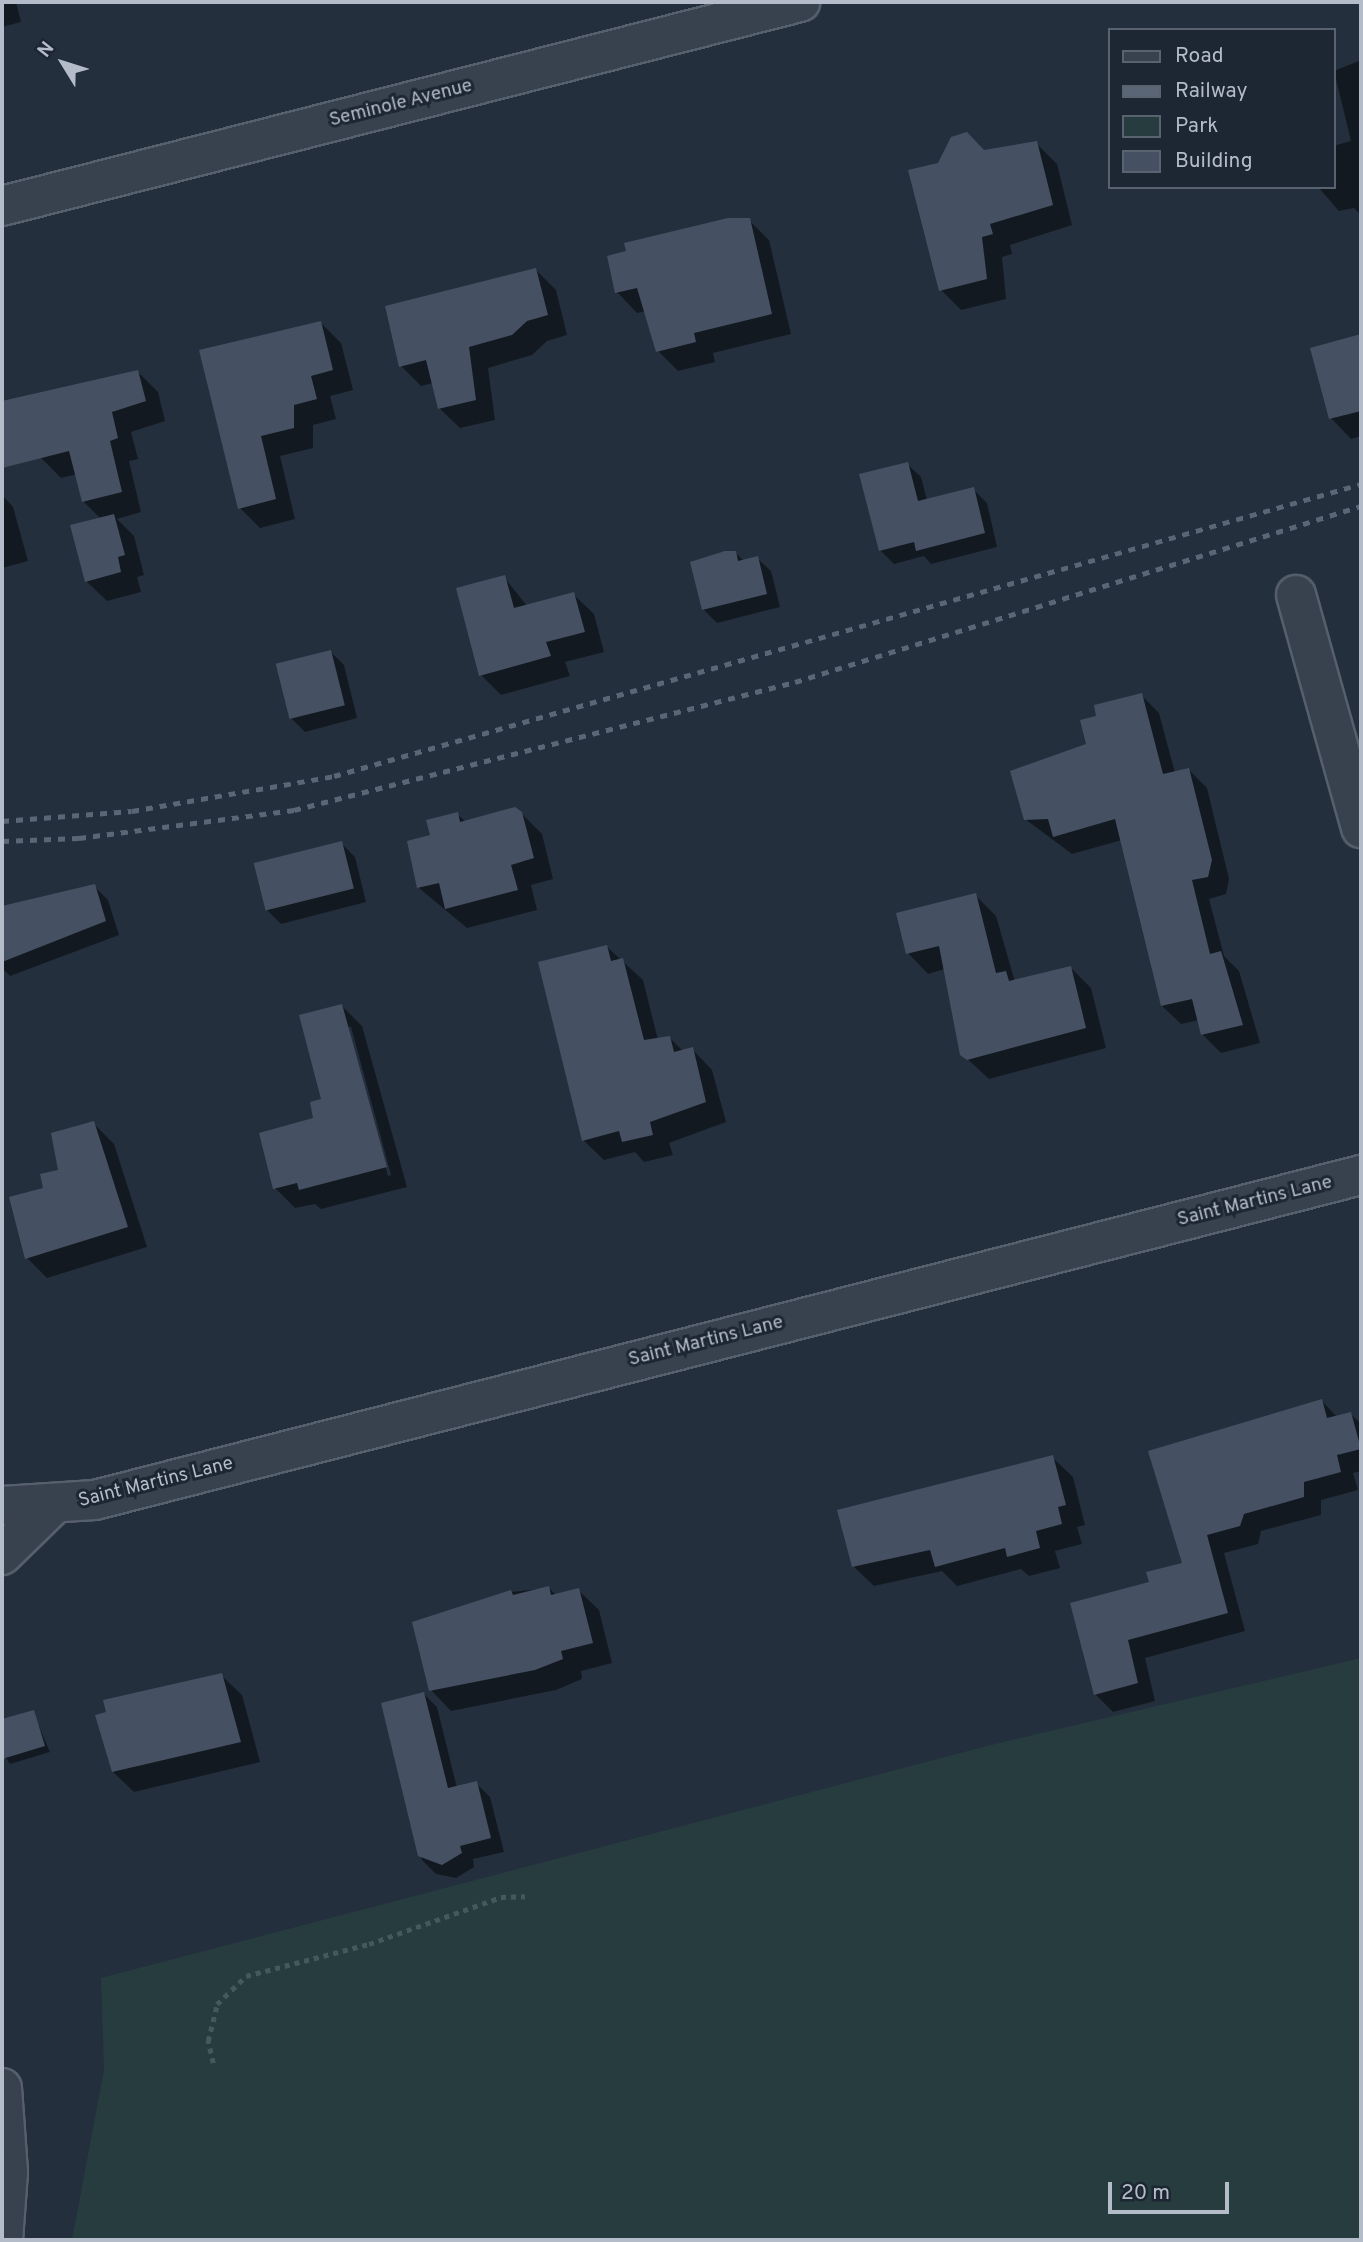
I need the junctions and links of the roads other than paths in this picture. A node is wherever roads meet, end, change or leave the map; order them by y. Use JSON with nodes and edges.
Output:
{"nodes":[{"id":1,"x":800,"y":2,"type":"edge"},
{"id":2,"x":2,"y":206,"type":"edge"},
{"id":3,"x":1296,"y":595,"type":"dead end"},
{"id":4,"x":1361,"y":828,"type":"edge"},
{"id":5,"x":1361,"y":1175,"type":"edge"},
{"id":6,"x":2,"y":1506,"type":"edge"},
{"id":7,"x":50,"y":1508,"type":"junction"},
{"id":8,"x":2,"y":1555,"type":"edge"},
{"id":9,"x":2,"y":2088,"type":"edge"},
{"id":10,"x":3,"y":2240,"type":"edge"}],
"edges":[{"from":1,"to":2,"type":"street","name":"Seminole Avenue"},
{"from":3,"to":4,"type":"street"},
{"from":5,"to":7,"type":"street","name":"Saint Martins Lane"},
{"from":6,"to":7,"type":"street","name":"Saint Martins Lane"},
{"from":7,"to":8,"type":"street"},
{"from":9,"to":10,"type":"street"}]}
